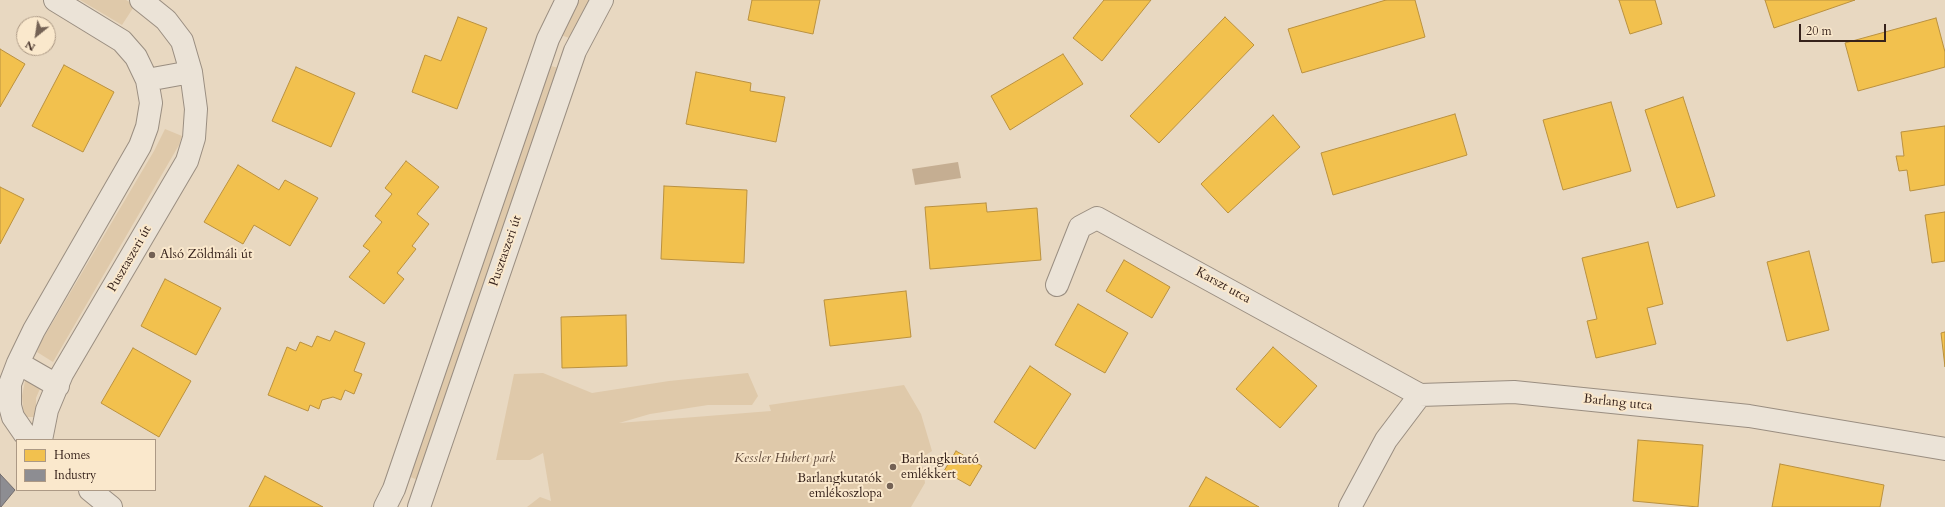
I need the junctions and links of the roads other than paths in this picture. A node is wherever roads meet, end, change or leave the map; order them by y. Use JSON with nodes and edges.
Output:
{"nodes":[{"id":1,"x":56,"y":0,"type":"edge"},
{"id":2,"x":141,"y":0,"type":"edge"},
{"id":3,"x":567,"y":0,"type":"edge"},
{"id":4,"x":602,"y":0,"type":"edge"},
{"id":5,"x":548,"y":39,"type":"junction"},
{"id":6,"x":575,"y":50,"type":"junction"},
{"id":7,"x":191,"y":72,"type":"junction"},
{"id":8,"x":147,"y":80,"type":"junction"},
{"id":9,"x":1058,"y":285,"type":"dead end"},
{"id":10,"x":18,"y":363,"type":"junction"},
{"id":11,"x":58,"y":386,"type":"junction"},
{"id":12,"x":5,"y":389,"type":"edge"},
{"id":13,"x":1420,"y":395,"type":"junction"},
{"id":14,"x":30,"y":439,"type":"edge"},
{"id":15,"x":41,"y":439,"type":"edge"},
{"id":16,"x":1945,"y":449,"type":"edge"},
{"id":17,"x":91,"y":491,"type":"edge"},
{"id":18,"x":111,"y":507,"type":"edge"},
{"id":19,"x":385,"y":507,"type":"edge"},
{"id":20,"x":419,"y":507,"type":"edge"},
{"id":21,"x":1350,"y":507,"type":"edge"}],
"edges":[{"from":1,"to":8,"type":"street"},
{"from":2,"to":7,"type":"street","name":"Pusztaszeri út"},
{"from":3,"to":5,"type":"street"},
{"from":4,"to":6,"type":"street","name":"Pusztaszeri út"},
{"from":5,"to":6,"type":"street"},
{"from":5,"to":19,"type":"street"},
{"from":6,"to":20,"type":"street","name":"Pusztaszeri út"},
{"from":7,"to":8,"type":"street"},
{"from":7,"to":11,"type":"street","name":"Pusztaszeri út"},
{"from":8,"to":10,"type":"street"},
{"from":9,"to":13,"type":"street","name":"Karszt utca"},
{"from":10,"to":11,"type":"street"},
{"from":10,"to":12,"type":"street"},
{"from":11,"to":15,"type":"street","name":"Pusztaszeri út"},
{"from":12,"to":14,"type":"street"},
{"from":13,"to":16,"type":"street","name":"Barlang utca"},
{"from":13,"to":21,"type":"street"},
{"from":17,"to":18,"type":"street"}]}
